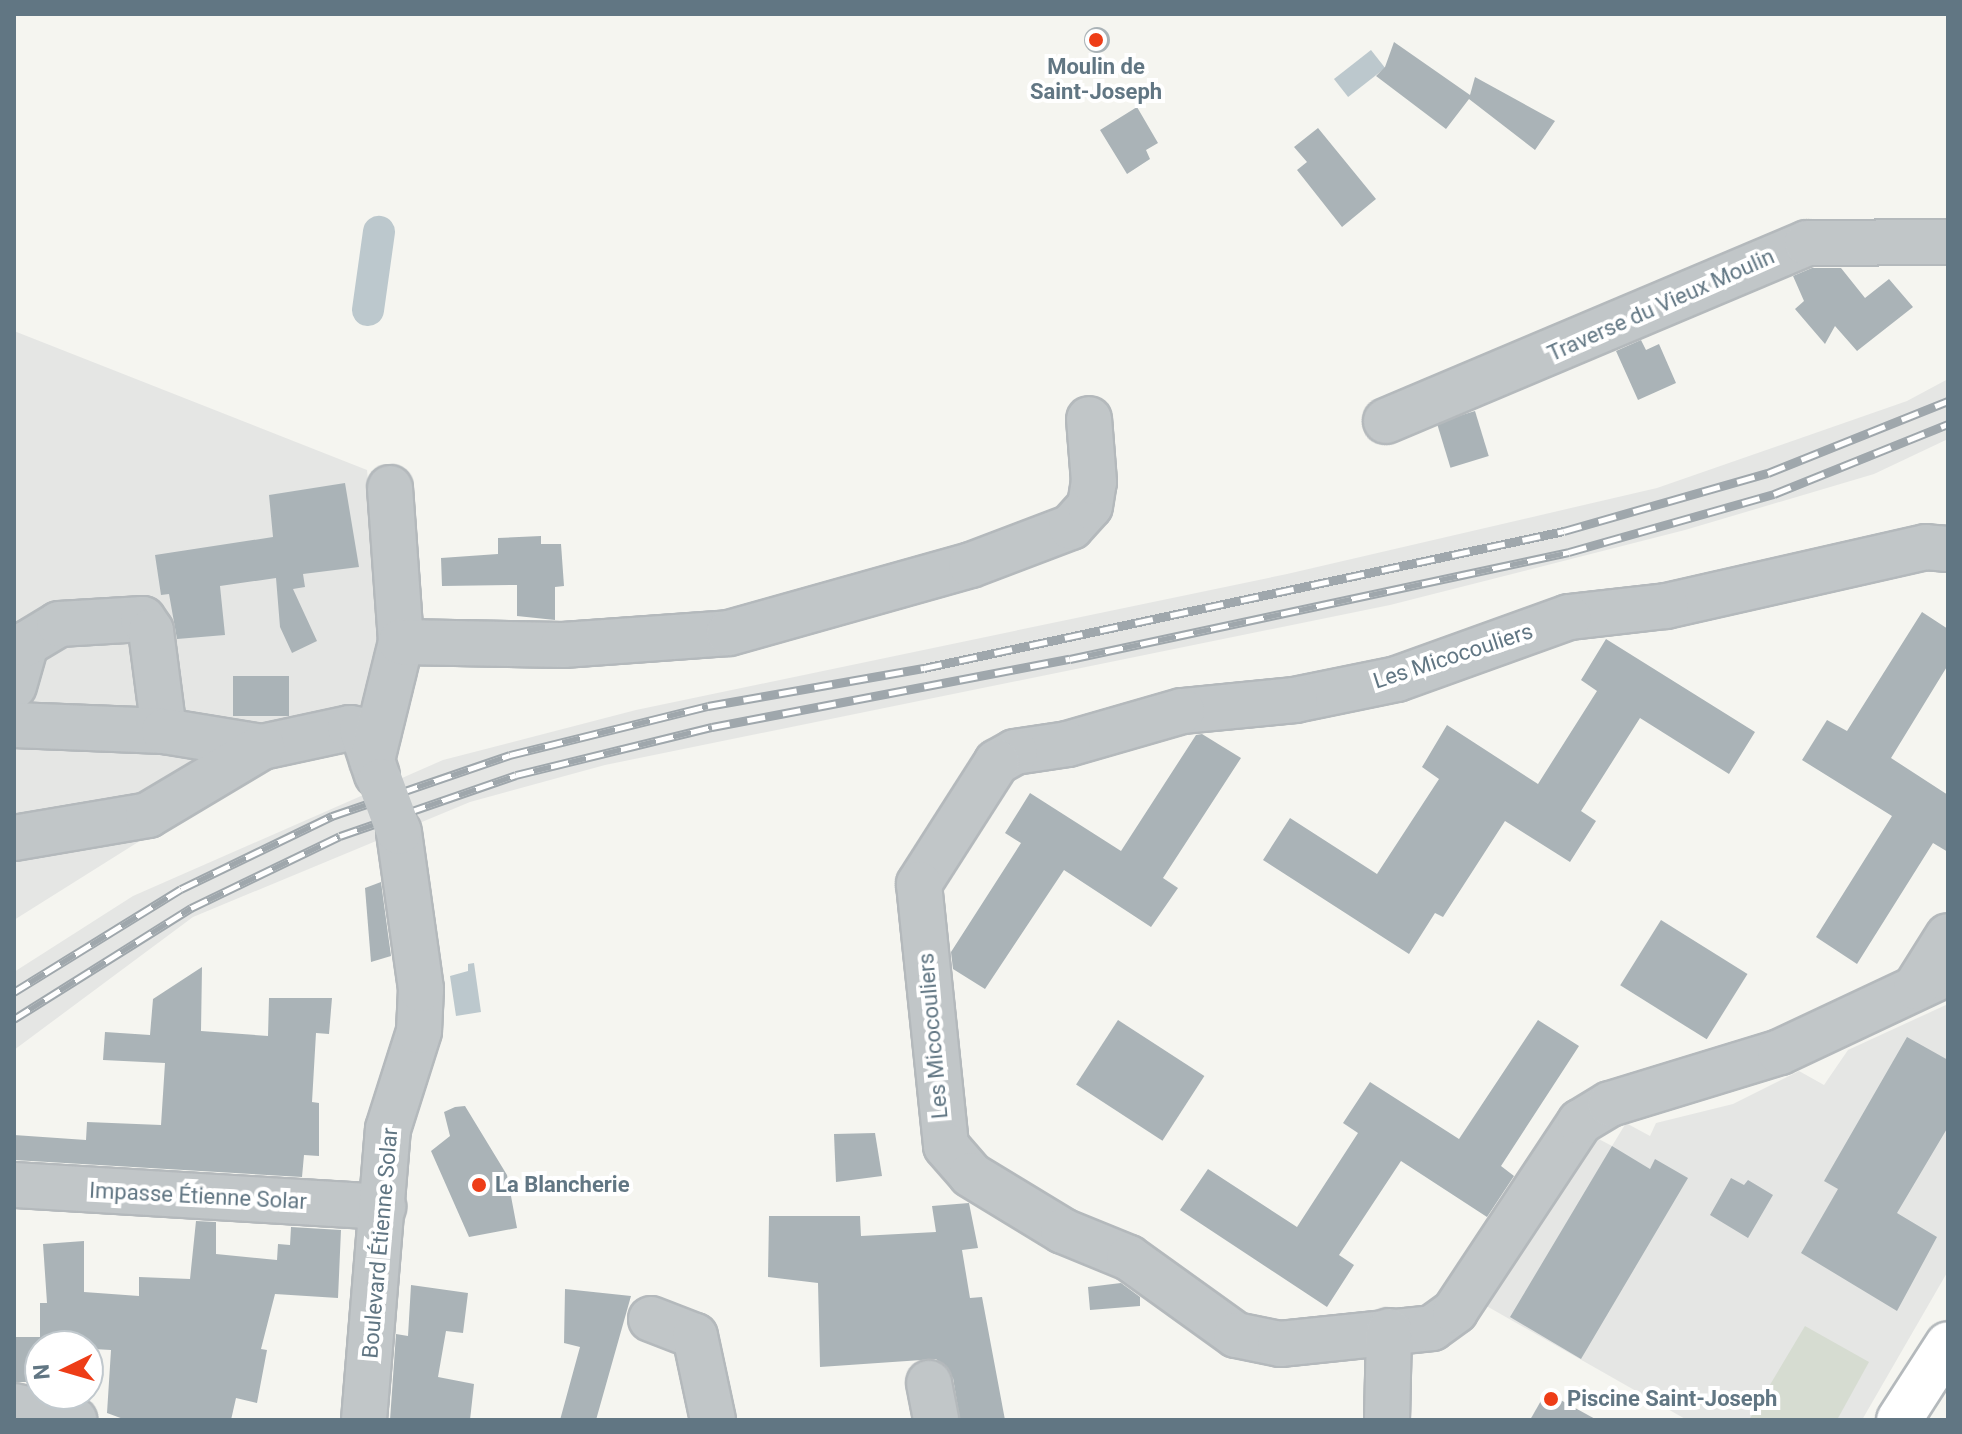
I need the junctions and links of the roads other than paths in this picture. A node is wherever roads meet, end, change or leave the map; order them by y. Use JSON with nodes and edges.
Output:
{"nodes":[{"id":1,"x":1946,"y":242,"type":"edge"},
{"id":2,"x":1089,"y":419,"type":"dead end"},
{"id":3,"x":1386,"y":421,"type":"dead end"},
{"id":4,"x":390,"y":488,"type":"dead end"},
{"id":5,"x":1948,"y":549,"type":"edge"},
{"id":6,"x":401,"y":642,"type":"junction"},
{"id":7,"x":14,"y":686,"type":"edge"},
{"id":8,"x":14,"y":725,"type":"edge"},
{"id":9,"x":164,"y":731,"type":"junction"},
{"id":10,"x":262,"y":747,"type":"junction"},
{"id":11,"x":376,"y":771,"type":"junction"},
{"id":12,"x":14,"y":838,"type":"edge"},
{"id":13,"x":1948,"y":936,"type":"edge"},
{"id":14,"x":1932,"y":980,"type":"edge"},
{"id":15,"x":14,"y":1185,"type":"edge"},
{"id":16,"x":383,"y":1207,"type":"junction"},
{"id":17,"x":651,"y":1319,"type":"dead end"},
{"id":18,"x":1389,"y":1331,"type":"junction"},
{"id":19,"x":1948,"y":1344,"type":"edge"},
{"id":20,"x":14,"y":1406,"type":"edge"},
{"id":21,"x":74,"y":1420,"type":"edge"},
{"id":22,"x":364,"y":1420,"type":"edge"},
{"id":23,"x":713,"y":1420,"type":"edge"},
{"id":24,"x":1387,"y":1420,"type":"edge"},
{"id":25,"x":1899,"y":1420,"type":"edge"}],
"edges":[{"from":1,"to":3,"type":"street","name":"Traverse du Vieux Moulin"},
{"from":2,"to":6,"type":"street"},
{"from":4,"to":6,"type":"street"},
{"from":5,"to":18,"type":"street","name":"Les Micocouliers"},
{"from":6,"to":11,"type":"street"},
{"from":7,"to":9,"type":"street"},
{"from":8,"to":9,"type":"street"},
{"from":9,"to":10,"type":"street"},
{"from":10,"to":11,"type":"street","name":"Boulevard Étienne Solar"},
{"from":10,"to":12,"type":"street"},
{"from":11,"to":16,"type":"street","name":"Boulevard Étienne Solar","bridge":true},
{"from":13,"to":14,"type":"street","name":"Les Micocouliers"},
{"from":14,"to":18,"type":"street","name":"Les Micocouliers"},
{"from":15,"to":16,"type":"street","name":"Impasse Étienne Solar"},
{"from":16,"to":22,"type":"street","name":"Boulevard Étienne Solar"},
{"from":17,"to":23,"type":"street"},
{"from":18,"to":24,"type":"street"},
{"from":19,"to":25,"type":"main road"},
{"from":20,"to":21,"type":"street"}]}
